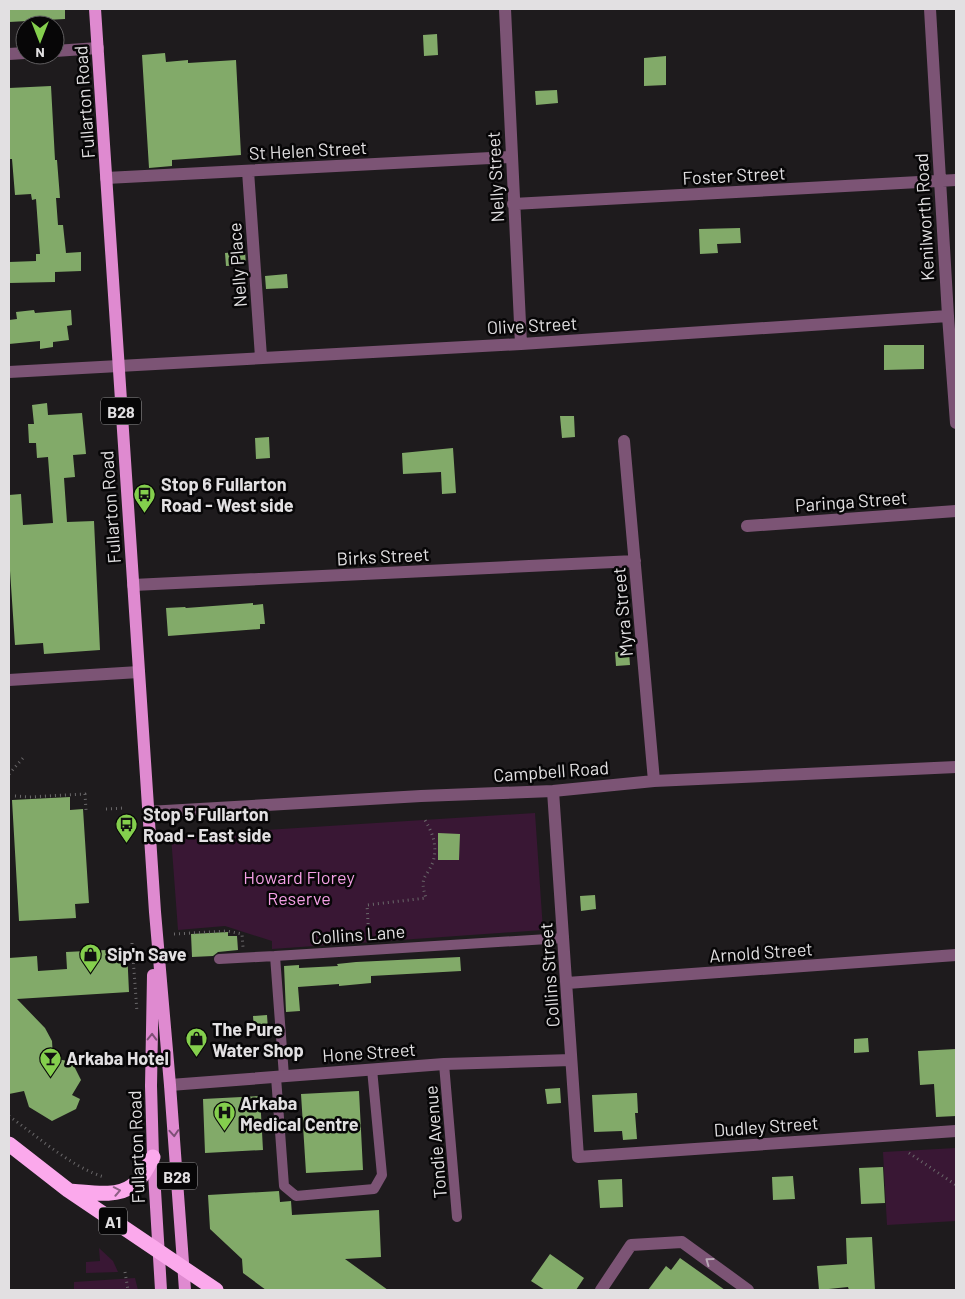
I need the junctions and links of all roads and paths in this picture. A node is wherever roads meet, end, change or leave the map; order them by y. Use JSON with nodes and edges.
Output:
{"nodes":[{"id":1,"x":95,"y":9,"type":"edge"},
{"id":2,"x":505,"y":9,"type":"edge"},
{"id":3,"x":930,"y":9,"type":"edge"},
{"id":4,"x":98,"y":48,"type":"junction"},
{"id":5,"x":65,"y":50,"type":"edge"},
{"id":6,"x":512,"y":157,"type":"junction"},
{"id":7,"x":248,"y":171,"type":"junction"},
{"id":8,"x":106,"y":178,"type":"junction"},
{"id":9,"x":956,"y":180,"type":"edge"},
{"id":10,"x":940,"y":181,"type":"junction"},
{"id":11,"x":513,"y":204,"type":"junction"},
{"id":12,"x":948,"y":316,"type":"junction"},
{"id":13,"x":521,"y":344,"type":"junction"},
{"id":14,"x":261,"y":357,"type":"junction"},
{"id":15,"x":118,"y":365,"type":"junction"},
{"id":16,"x":9,"y":372,"type":"edge"},
{"id":17,"x":956,"y":422,"type":"edge"},
{"id":18,"x":624,"y":441,"type":"dead end"},
{"id":19,"x":956,"y":511,"type":"edge"},
{"id":20,"x":747,"y":526,"type":"dead end"},
{"id":21,"x":635,"y":561,"type":"junction"},
{"id":22,"x":133,"y":585,"type":"junction"},
{"id":23,"x":139,"y":672,"type":"junction"},
{"id":24,"x":9,"y":680,"type":"edge"},
{"id":25,"x":23,"y":758,"type":"dead end"},
{"id":26,"x":956,"y":767,"type":"edge"},
{"id":27,"x":9,"y":774,"type":"edge"},
{"id":28,"x":654,"y":781,"type":"junction"},
{"id":29,"x":553,"y":791,"type":"junction"},
{"id":30,"x":15,"y":796,"type":"dead end"},
{"id":31,"x":124,"y":808,"type":"dead end"},
{"id":32,"x":106,"y":809,"type":"dead end"},
{"id":33,"x":86,"y":810,"type":"dead end"},
{"id":34,"x":148,"y":812,"type":"junction"},
{"id":35,"x":423,"y":817,"type":"dead end"},
{"id":36,"x":155,"y":912,"type":"junction"},
{"id":37,"x":174,"y":934,"type":"dead end"},
{"id":38,"x":564,"y":938,"type":"junction"},
{"id":39,"x":132,"y":943,"type":"dead end"},
{"id":40,"x":370,"y":945,"type":"dead end"},
{"id":41,"x":956,"y":955,"type":"edge"},
{"id":42,"x":275,"y":956,"type":"junction"},
{"id":43,"x":243,"y":957,"type":"junction"},
{"id":44,"x":218,"y":959,"type":"dead end"},
{"id":45,"x":568,"y":983,"type":"junction"},
{"id":46,"x":137,"y":1021,"type":"dead end"},
{"id":47,"x":571,"y":1060,"type":"junction"},
{"id":48,"x":444,"y":1064,"type":"junction"},
{"id":49,"x":372,"y":1070,"type":"junction"},
{"id":50,"x":280,"y":1076,"type":"junction"},
{"id":51,"x":170,"y":1085,"type":"junction"},
{"id":52,"x":9,"y":1116,"type":"edge"},
{"id":53,"x":956,"y":1131,"type":"edge"},
{"id":54,"x":137,"y":1138,"type":"dead end"},
{"id":55,"x":9,"y":1144,"type":"edge"},
{"id":56,"x":909,"y":1153,"type":"dead end"},
{"id":57,"x":153,"y":1157,"type":"junction"},
{"id":58,"x":578,"y":1157,"type":"joint"},
{"id":59,"x":133,"y":1162,"type":"dead end"},
{"id":60,"x":109,"y":1179,"type":"dead end"},
{"id":61,"x":956,"y":1185,"type":"edge"},
{"id":62,"x":68,"y":1190,"type":"junction"},
{"id":63,"x":457,"y":1218,"type":"dead end"},
{"id":64,"x":159,"y":1251,"type":"junction"},
{"id":65,"x":184,"y":1267,"type":"junction"},
{"id":66,"x":126,"y":1272,"type":"dead end"},
{"id":67,"x":128,"y":1290,"type":"edge"},
{"id":68,"x":160,"y":1290,"type":"edge"},
{"id":69,"x":185,"y":1290,"type":"edge"},
{"id":70,"x":216,"y":1290,"type":"edge"},
{"id":71,"x":601,"y":1290,"type":"edge"},
{"id":72,"x":748,"y":1290,"type":"edge"}],
"edges":[{"from":1,"to":4,"type":"main road","name":"Fullarton Road","number":"B28"},
{"from":2,"to":6,"type":"street","name":"Nelly Street"},
{"from":3,"to":10,"type":"street","name":"Kenilworth Road"},
{"from":4,"to":5,"type":"street"},
{"from":4,"to":8,"type":"main road","name":"Fullarton Road","number":"B28"},
{"from":6,"to":7,"type":"street","name":"St Helen Street"},
{"from":6,"to":11,"type":"street","name":"Nelly Street"},
{"from":7,"to":8,"type":"street","name":"St Helen Street"},
{"from":7,"to":14,"type":"street","name":"Nelly Place"},
{"from":8,"to":15,"type":"main road","name":"Fullarton Road","number":"B28"},
{"from":9,"to":10,"type":"street","name":"Foster Street"},
{"from":10,"to":11,"type":"street","name":"Foster Street"},
{"from":10,"to":12,"type":"street","name":"Kenilworth Road"},
{"from":11,"to":13,"type":"street","name":"Nelly Street"},
{"from":12,"to":13,"type":"street","name":"Olive Street"},
{"from":12,"to":17,"type":"street","name":"Kenilworth Road"},
{"from":13,"to":14,"type":"street","name":"Olive Street"},
{"from":14,"to":15,"type":"street","name":"Olive Street"},
{"from":15,"to":16,"type":"street","name":"Olive Street"},
{"from":15,"to":22,"type":"main road","name":"Fullarton Road","number":"B28"},
{"from":18,"to":21,"type":"street","name":"Myra Street"},
{"from":19,"to":20,"type":"street","name":"Paringa Street"},
{"from":21,"to":22,"type":"street","name":"Birks Street"},
{"from":21,"to":28,"type":"street","name":"Myra Street"},
{"from":22,"to":23,"type":"main road","name":"Fullarton Road","number":"B28"},
{"from":23,"to":24,"type":"street"},
{"from":23,"to":34,"type":"main road","name":"Fullarton Road","number":"B28"},
{"from":25,"to":27,"type":"path"},
{"from":26,"to":28,"type":"street","name":"Campbell Road"},
{"from":28,"to":29,"type":"street","name":"Campbell Road"},
{"from":29,"to":34,"type":"street","name":"Campbell Road"},
{"from":29,"to":38,"type":"street","name":"Collins Street"},
{"from":30,"to":33,"type":"path"},
{"from":31,"to":32,"type":"path"},
{"from":34,"to":36,"type":"main road","name":"Fullarton Road","number":"B28"},
{"from":35,"to":40,"type":"path"},
{"from":36,"to":51,"type":"main road","name":"Fullarton Road","number":"B28"},
{"from":57,"to":36,"type":"main road","name":"Fullarton Road","number":"B28","one_way":true},
{"from":37,"to":43,"type":"path"},
{"from":38,"to":42,"type":"lane","name":"Collins Lane"},
{"from":38,"to":45,"type":"street","name":"Collins Street"},
{"from":39,"to":46,"type":"path"},
{"from":41,"to":45,"type":"street","name":"Arnold Street"},
{"from":42,"to":43,"type":"lane","name":"Collins Lane"},
{"from":42,"to":50,"type":"lane"},
{"from":43,"to":44,"type":"lane","name":"Collins Lane"},
{"from":45,"to":47,"type":"street","name":"Collins Street"},
{"from":47,"to":48,"type":"street","name":"Hone Street"},
{"from":47,"to":58,"type":"street","name":"Collins Street"},
{"from":48,"to":49,"type":"street","name":"Hone Street"},
{"from":48,"to":63,"type":"lane","name":"Tondie Avenue"},
{"from":49,"to":50,"type":"street","name":"Hone Street"},
{"from":49,"to":50,"type":"lane"},
{"from":50,"to":51,"type":"street","name":"Hone Street"},
{"from":51,"to":65,"type":"main road","name":"Fullarton Road","number":"B28","one_way":true},
{"from":52,"to":60,"type":"path"},
{"from":53,"to":58,"type":"street","name":"Dudley Street"},
{"from":54,"to":59,"type":"path"},
{"from":55,"to":62,"type":"highway","number":"A1"},
{"from":56,"to":61,"type":"path"},
{"from":62,"to":57,"type":"highway","one_way":true},
{"from":57,"to":64,"type":"main road","name":"Fullarton Road","number":"B28"},
{"from":62,"to":64,"type":"highway","number":"A1"},
{"from":64,"to":65,"type":"highway","number":"A1"},
{"from":64,"to":68,"type":"main road","name":"Fullarton Road"},
{"from":65,"to":69,"type":"main road","name":"Fullarton Road"},
{"from":65,"to":70,"type":"highway"},
{"from":66,"to":67,"type":"path"},
{"from":72,"to":71,"type":"street","one_way":true}]}
